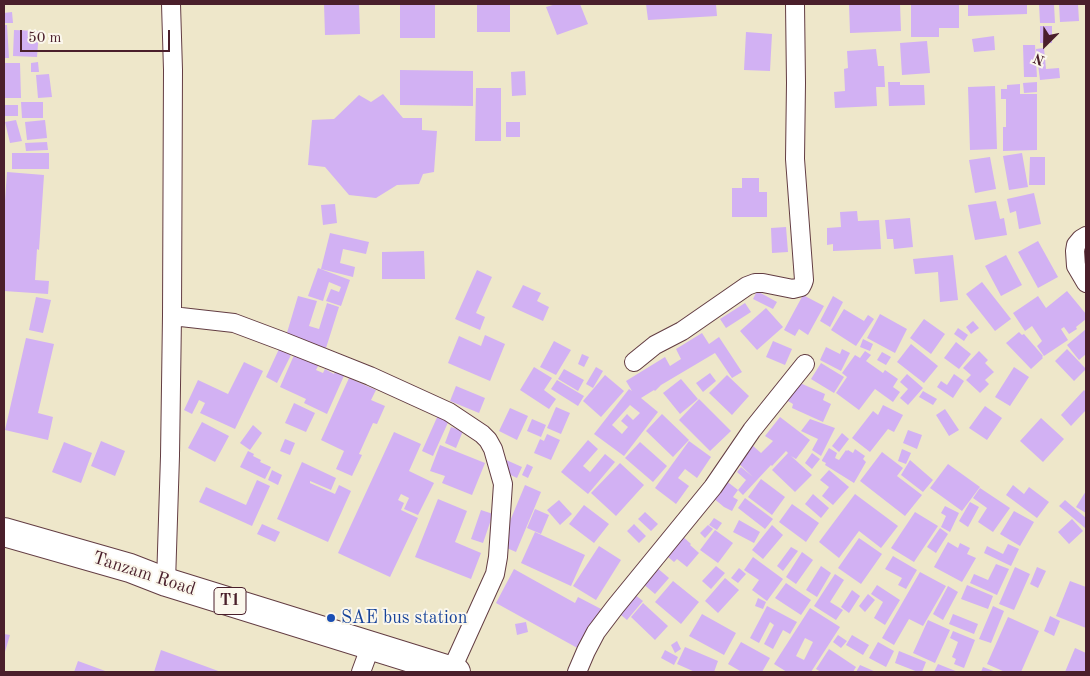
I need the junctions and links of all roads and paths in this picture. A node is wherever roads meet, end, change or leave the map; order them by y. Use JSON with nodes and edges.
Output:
{"nodes":[{"id":1,"x":171,"y":4,"type":"edge"},
{"id":2,"x":794,"y":4,"type":"edge"},
{"id":3,"x":1086,"y":236,"type":"edge"},
{"id":4,"x":1086,"y":283,"type":"edge"},
{"id":5,"x":172,"y":316,"type":"junction"},
{"id":6,"x":634,"y":362,"type":"dead end"},
{"id":7,"x":805,"y":364,"type":"dead end"},
{"id":8,"x":4,"y":532,"type":"edge"},
{"id":9,"x":166,"y":582,"type":"junction"},
{"id":10,"x":371,"y":645,"type":"junction"},
{"id":11,"x":361,"y":672,"type":"edge"},
{"id":12,"x":454,"y":672,"type":"edge"},
{"id":13,"x":577,"y":672,"type":"edge"}],
"edges":[{"from":1,"to":5,"type":"street"},
{"from":2,"to":6,"type":"street"},
{"from":3,"to":4,"type":"street"},
{"from":5,"to":9,"type":"street"},
{"from":5,"to":12,"type":"street"},
{"from":7,"to":13,"type":"street"},
{"from":8,"to":9,"type":"highway","name":"Tanzam Road","number":"T1"},
{"from":9,"to":10,"type":"highway","name":"Tanzam Road","number":"T1"},
{"from":10,"to":11,"type":"street"},
{"from":10,"to":12,"type":"highway","name":"Tanzam Road","number":"T1"}]}
